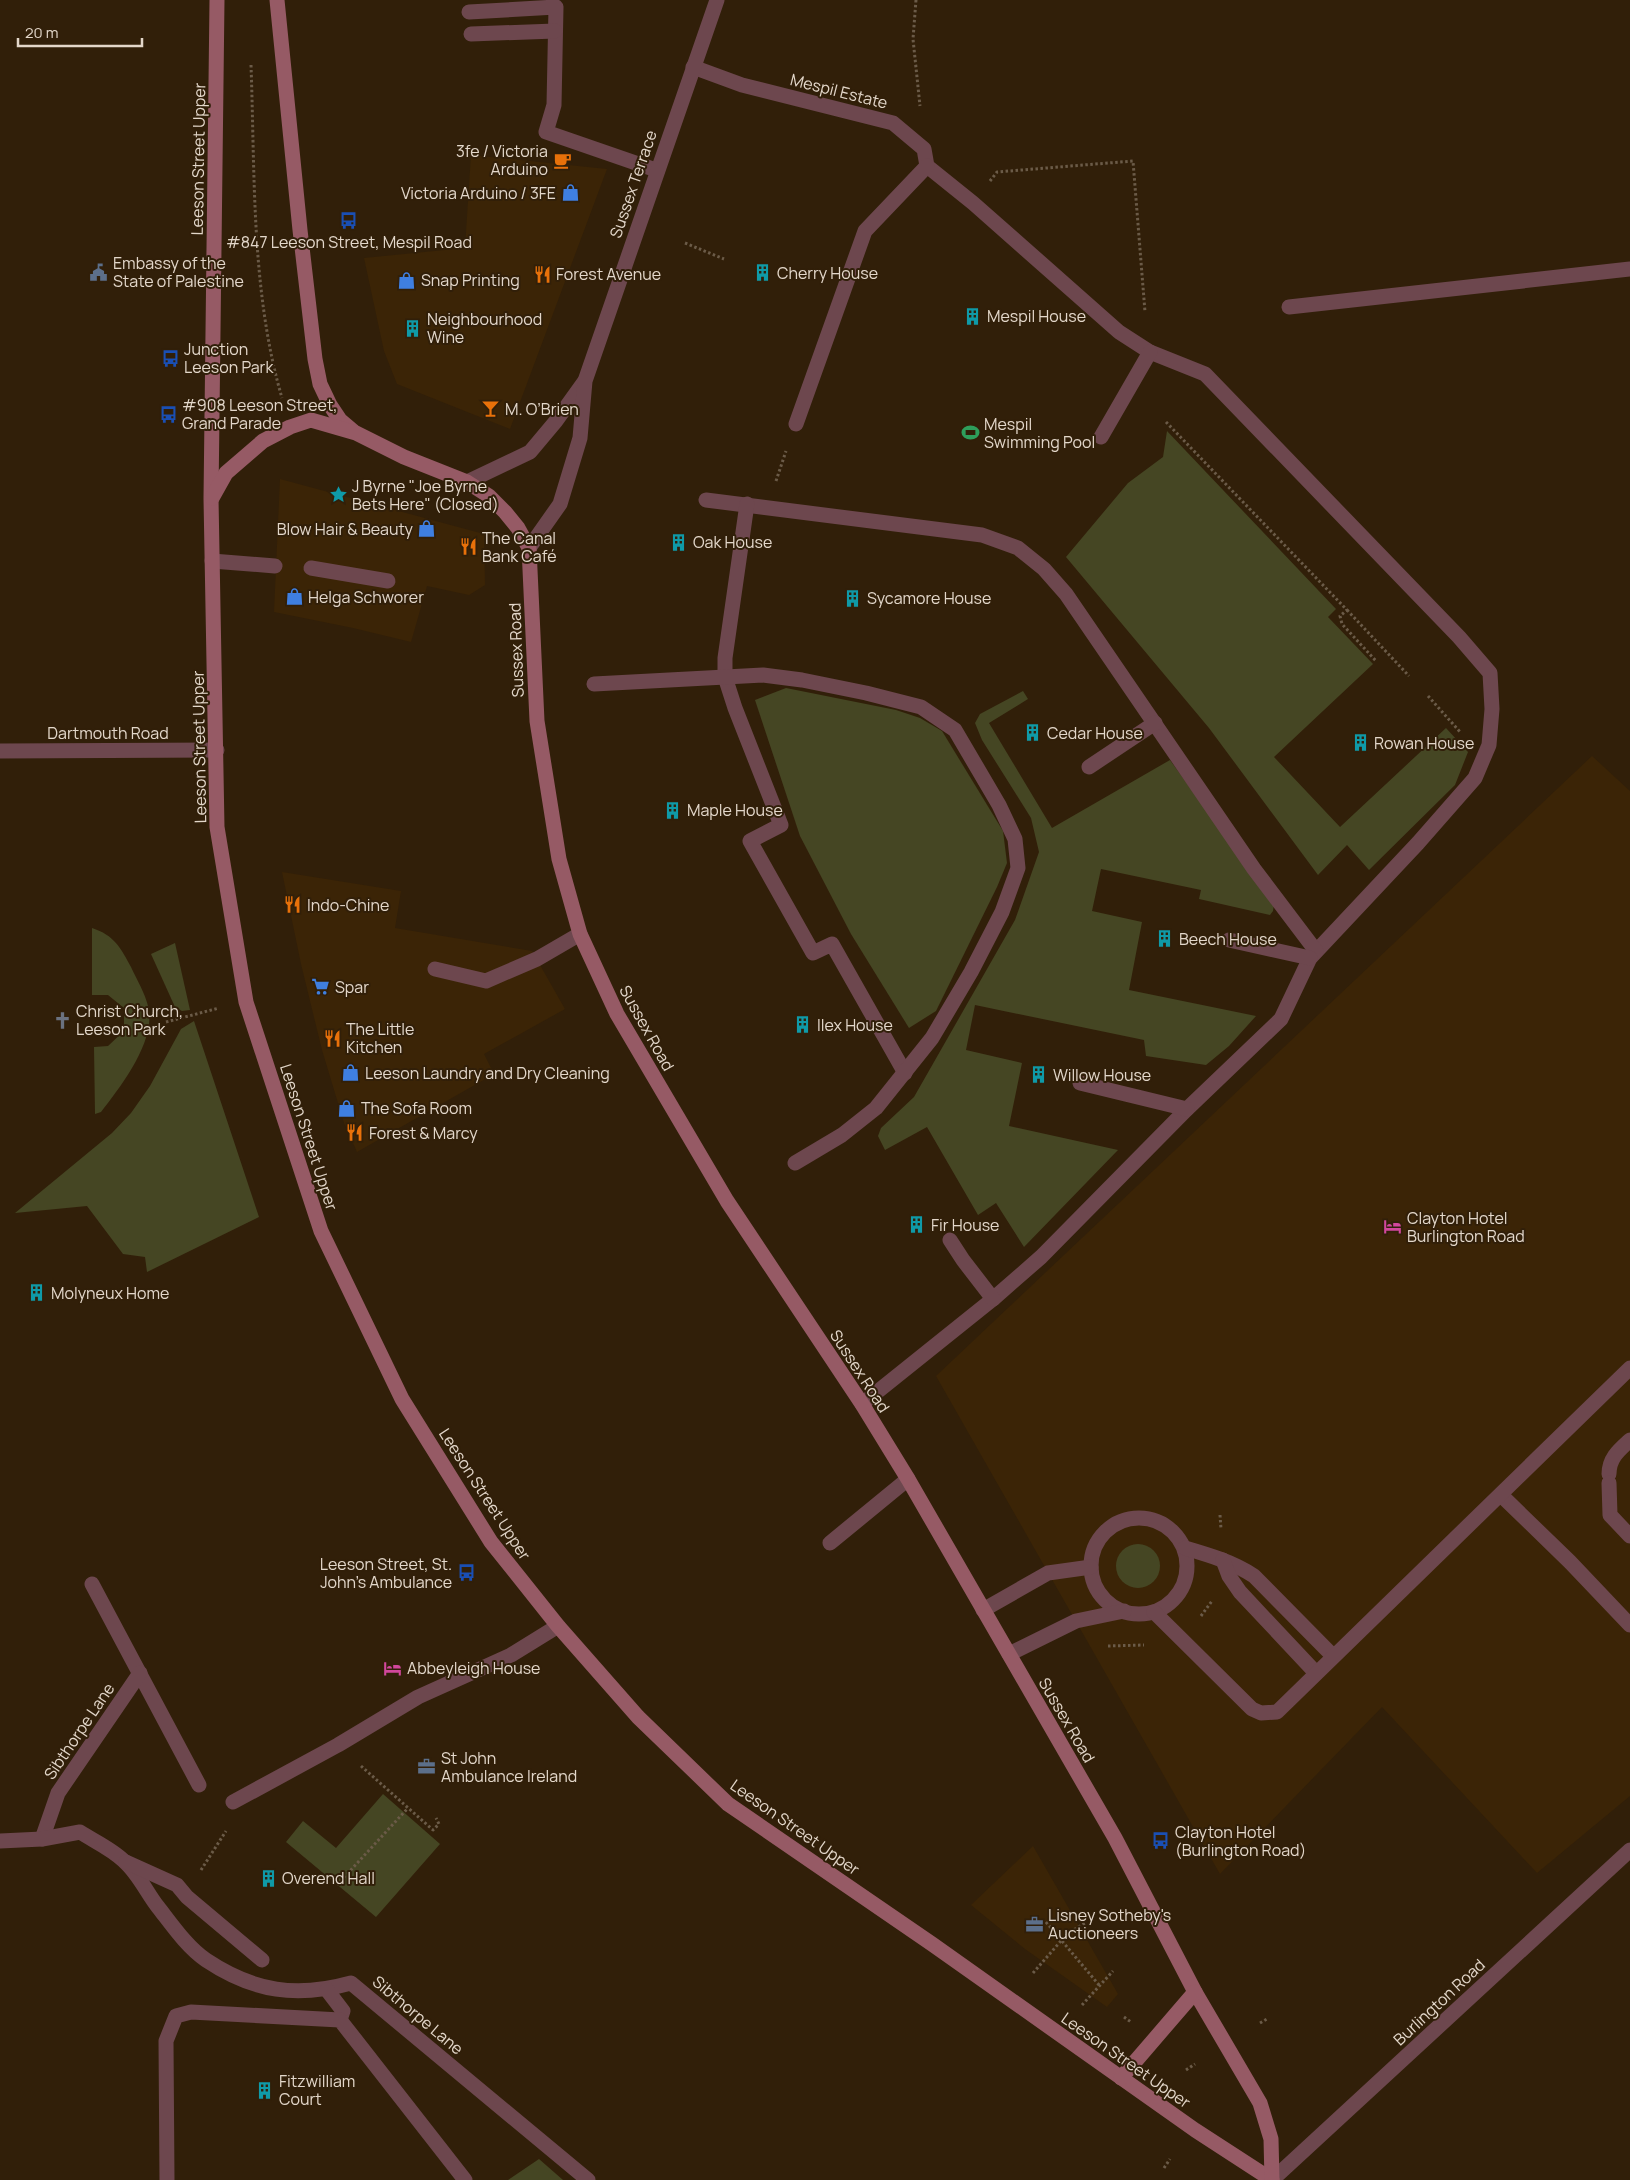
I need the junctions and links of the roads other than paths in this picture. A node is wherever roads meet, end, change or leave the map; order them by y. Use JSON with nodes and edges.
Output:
{"nodes":[{"id":1,"x":217,"y":0,"type":"edge"},
{"id":2,"x":277,"y":0,"type":"edge"},
{"id":3,"x":717,"y":0,"type":"edge"},
{"id":4,"x":469,"y":12,"type":"dead end"},
{"id":5,"x":555,"y":31,"type":"junction"},
{"id":6,"x":471,"y":34,"type":"dead end"},
{"id":7,"x":693,"y":67,"type":"junction"},
{"id":8,"x":927,"y":166,"type":"junction"},
{"id":9,"x":656,"y":170,"type":"junction"},
{"id":10,"x":1630,"y":269,"type":"edge"},
{"id":11,"x":1289,"y":307,"type":"dead end"},
{"id":12,"x":1150,"y":352,"type":"junction"},
{"id":13,"x":585,"y":380,"type":"junction"},
{"id":14,"x":796,"y":424,"type":"road end"},
{"id":15,"x":356,"y":433,"type":"junction"},
{"id":16,"x":1101,"y":437,"type":"dead end"},
{"id":17,"x":467,"y":482,"type":"junction"},
{"id":18,"x":212,"y":498,"type":"junction"},
{"id":19,"x":706,"y":500,"type":"dead end"},
{"id":20,"x":747,"y":504,"type":"junction"},
{"id":21,"x":529,"y":548,"type":"junction"},
{"id":22,"x":212,"y":561,"type":"junction"},
{"id":23,"x":275,"y":566,"type":"dead end"},
{"id":24,"x":311,"y":568,"type":"dead end"},
{"id":25,"x":388,"y":581,"type":"dead end"},
{"id":26,"x":725,"y":677,"type":"junction"},
{"id":27,"x":594,"y":684,"type":"dead end"},
{"id":28,"x":1155,"y":723,"type":"junction"},
{"id":29,"x":217,"y":750,"type":"junction"},
{"id":30,"x":0,"y":751,"type":"edge"},
{"id":31,"x":1089,"y":767,"type":"dead end"},
{"id":32,"x":580,"y":934,"type":"junction"},
{"id":33,"x":1230,"y":940,"type":"dead end"},
{"id":34,"x":1313,"y":955,"type":"junction"},
{"id":35,"x":435,"y":969,"type":"dead end"},
{"id":36,"x":905,"y":1073,"type":"junction"},
{"id":37,"x":1080,"y":1083,"type":"dead end"},
{"id":38,"x":1187,"y":1110,"type":"junction"},
{"id":39,"x":794,"y":1163,"type":"dead end"},
{"id":40,"x":950,"y":1240,"type":"dead end"},
{"id":41,"x":993,"y":1299,"type":"junction"},
{"id":42,"x":1630,"y":1368,"type":"edge"},
{"id":43,"x":862,"y":1404,"type":"junction"},
{"id":44,"x":1630,"y":1440,"type":"edge"},
{"id":45,"x":908,"y":1479,"type":"junction"},
{"id":46,"x":1501,"y":1495,"type":"junction"},
{"id":47,"x":1630,"y":1536,"type":"edge"},
{"id":48,"x":830,"y":1543,"type":"dead end"},
{"id":49,"x":1184,"y":1548,"type":"junction"},
{"id":50,"x":1223,"y":1560,"type":"junction"},
{"id":51,"x":1091,"y":1567,"type":"junction"},
{"id":52,"x":92,"y":1584,"type":"dead end"},
{"id":53,"x":983,"y":1610,"type":"junction"},
{"id":54,"x":1124,"y":1611,"type":"junction"},
{"id":55,"x":1154,"y":1612,"type":"junction"},
{"id":56,"x":1630,"y":1624,"type":"edge"},
{"id":57,"x":558,"y":1626,"type":"junction"},
{"id":58,"x":1009,"y":1654,"type":"junction"},
{"id":59,"x":1333,"y":1656,"type":"junction"},
{"id":60,"x":1316,"y":1673,"type":"junction"},
{"id":61,"x":140,"y":1674,"type":"junction"},
{"id":62,"x":199,"y":1785,"type":"dead end"},
{"id":63,"x":233,"y":1802,"type":"road end"},
{"id":64,"x":42,"y":1839,"type":"junction"},
{"id":65,"x":0,"y":1840,"type":"edge"},
{"id":66,"x":1630,"y":1850,"type":"edge"},
{"id":67,"x":125,"y":1861,"type":"junction"},
{"id":68,"x":262,"y":1960,"type":"dead end"},
{"id":69,"x":327,"y":1990,"type":"junction"},
{"id":70,"x":1195,"y":1992,"type":"junction"},
{"id":71,"x":340,"y":2020,"type":"junction"},
{"id":72,"x":1121,"y":2078,"type":"junction"},
{"id":73,"x":167,"y":2180,"type":"edge"},
{"id":74,"x":465,"y":2180,"type":"edge"},
{"id":75,"x":588,"y":2180,"type":"edge"},
{"id":76,"x":1272,"y":2180,"type":"edge"}],
"edges":[{"from":1,"to":18,"type":"main road","name":"Leeson Street Upper"},
{"from":2,"to":15,"type":"main road","name":"Leeson Street Upper"},
{"from":3,"to":7,"type":"street","name":"Sussex Terrace"},
{"from":4,"to":5,"type":"street"},
{"from":5,"to":6,"type":"street"},
{"from":5,"to":9,"type":"street"},
{"from":7,"to":8,"type":"street","name":"Mespil Estate"},
{"from":7,"to":9,"type":"street","name":"Sussex Terrace"},
{"from":8,"to":12,"type":"street"},
{"from":8,"to":14,"type":"street"},
{"from":9,"to":13,"type":"street","name":"Sussex Terrace"},
{"from":10,"to":11,"type":"street"},
{"from":12,"to":16,"type":"street"},
{"from":12,"to":34,"type":"street"},
{"from":13,"to":17,"type":"street","name":"Sussex Terrace"},
{"from":13,"to":21,"type":"street","name":"Sussex Terrace"},
{"from":15,"to":17,"type":"main road","name":"Leeson Street Upper"},
{"from":15,"to":18,"type":"main road","name":"Leeson Street Upper"},
{"from":17,"to":21,"type":"main road","name":"Leeson Street Upper"},
{"from":18,"to":22,"type":"main road","name":"Leeson Street Upper"},
{"from":19,"to":20,"type":"street"},
{"from":20,"to":26,"type":"street"},
{"from":20,"to":28,"type":"street"},
{"from":21,"to":32,"type":"main road","name":"Sussex Road"},
{"from":22,"to":23,"type":"street"},
{"from":22,"to":29,"type":"main road","name":"Leeson Street Upper"},
{"from":24,"to":25,"type":"street"},
{"from":26,"to":27,"type":"street"},
{"from":26,"to":36,"type":"street"},
{"from":26,"to":36,"type":"street"},
{"from":28,"to":31,"type":"street"},
{"from":28,"to":34,"type":"street"},
{"from":29,"to":30,"type":"street","name":"Dartmouth Road"},
{"from":29,"to":57,"type":"main road","name":"Leeson Street Upper"},
{"from":32,"to":35,"type":"street"},
{"from":32,"to":43,"type":"main road","name":"Sussex Road"},
{"from":33,"to":34,"type":"street"},
{"from":34,"to":38,"type":"street"},
{"from":36,"to":39,"type":"street"},
{"from":37,"to":38,"type":"street"},
{"from":38,"to":41,"type":"street"},
{"from":40,"to":41,"type":"street"},
{"from":41,"to":43,"type":"street"},
{"from":42,"to":46,"type":"street"},
{"from":43,"to":45,"type":"main road","name":"Sussex Road"},
{"from":44,"to":47,"type":"street"},
{"from":45,"to":48,"type":"street"},
{"from":45,"to":53,"type":"main road","name":"Sussex Road"},
{"from":46,"to":56,"type":"street"},
{"from":46,"to":59,"type":"street"},
{"from":49,"to":50,"type":"street"},
{"from":49,"to":51,"type":"street"},
{"from":49,"to":55,"type":"street"},
{"from":50,"to":59,"type":"street"},
{"from":50,"to":60,"type":"street"},
{"from":51,"to":53,"type":"street"},
{"from":51,"to":54,"type":"street"},
{"from":52,"to":61,"type":"street"},
{"from":53,"to":58,"type":"main road","name":"Sussex Road"},
{"from":54,"to":55,"type":"street"},
{"from":54,"to":58,"type":"street"},
{"from":55,"to":60,"type":"street"},
{"from":57,"to":63,"type":"street"},
{"from":57,"to":72,"type":"main road","name":"Leeson Street Upper"},
{"from":58,"to":70,"type":"main road","name":"Sussex Road"},
{"from":59,"to":60,"type":"street"},
{"from":61,"to":62,"type":"street"},
{"from":61,"to":64,"type":"street","name":"Sibthorpe Lane"},
{"from":64,"to":65,"type":"street","name":"Sibthorpe Lane"},
{"from":64,"to":67,"type":"street","name":"Sibthorpe Lane"},
{"from":66,"to":76,"type":"street","name":"Burlington Road"},
{"from":67,"to":68,"type":"street"},
{"from":67,"to":69,"type":"street","name":"Sibthorpe Lane"},
{"from":69,"to":71,"type":"street"},
{"from":69,"to":75,"type":"street","name":"Sibthorpe Lane"},
{"from":70,"to":72,"type":"main road"},
{"from":70,"to":76,"type":"main road","name":"Sussex Road"},
{"from":71,"to":73,"type":"street"},
{"from":71,"to":74,"type":"street"},
{"from":72,"to":76,"type":"main road","name":"Leeson Street Upper"}]}
